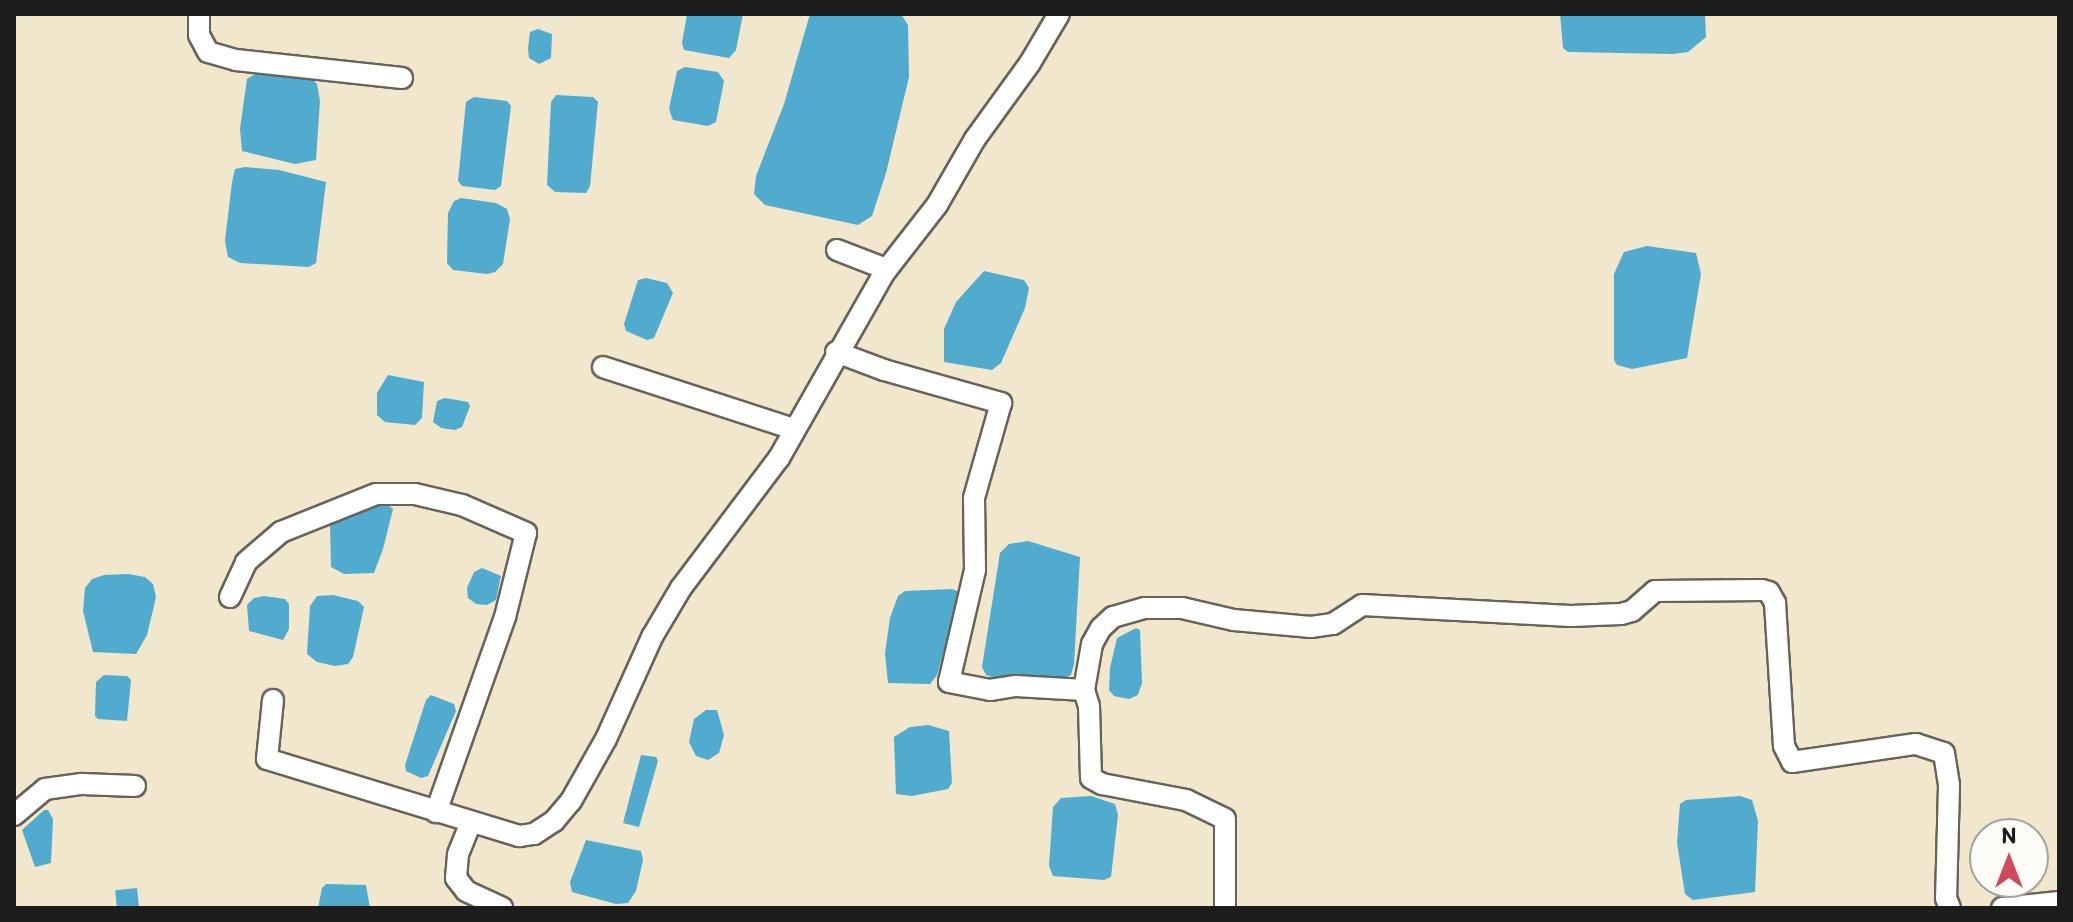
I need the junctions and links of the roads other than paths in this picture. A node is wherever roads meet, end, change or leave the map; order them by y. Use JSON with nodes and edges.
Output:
{"nodes":[{"id":1,"x":199,"y":14,"type":"edge"},
{"id":2,"x":1059,"y":14,"type":"edge"},
{"id":3,"x":402,"y":78,"type":"dead end"},
{"id":4,"x":837,"y":250,"type":"dead end"},
{"id":5,"x":886,"y":269,"type":"junction"},
{"id":6,"x":836,"y":352,"type":"junction"},
{"id":7,"x":603,"y":367,"type":"dead end"},
{"id":8,"x":794,"y":429,"type":"junction"},
{"id":9,"x":230,"y":597,"type":"dead end"},
{"id":10,"x":1084,"y":690,"type":"junction"},
{"id":11,"x":273,"y":700,"type":"dead end"},
{"id":12,"x":135,"y":786,"type":"dead end"},
{"id":13,"x":436,"y":812,"type":"junction"},
{"id":14,"x":14,"y":815,"type":"edge"},
{"id":15,"x":471,"y":822,"type":"junction"},
{"id":16,"x":2059,"y":902,"type":"edge"},
{"id":17,"x":502,"y":908,"type":"edge"},
{"id":18,"x":1225,"y":908,"type":"edge"},
{"id":19,"x":1950,"y":908,"type":"edge"},
{"id":20,"x":2002,"y":908,"type":"edge"}],
"edges":[{"from":1,"to":3,"type":"street"},
{"from":2,"to":5,"type":"street"},
{"from":4,"to":5,"type":"street"},
{"from":5,"to":6,"type":"street"},
{"from":6,"to":8,"type":"street"},
{"from":6,"to":10,"type":"street"},
{"from":7,"to":8,"type":"street"},
{"from":8,"to":15,"type":"street"},
{"from":9,"to":13,"type":"street"},
{"from":10,"to":18,"type":"street"},
{"from":10,"to":19,"type":"street"},
{"from":11,"to":13,"type":"street"},
{"from":12,"to":14,"type":"street"},
{"from":13,"to":15,"type":"street"},
{"from":15,"to":17,"type":"street"},
{"from":16,"to":20,"type":"street"}]}
